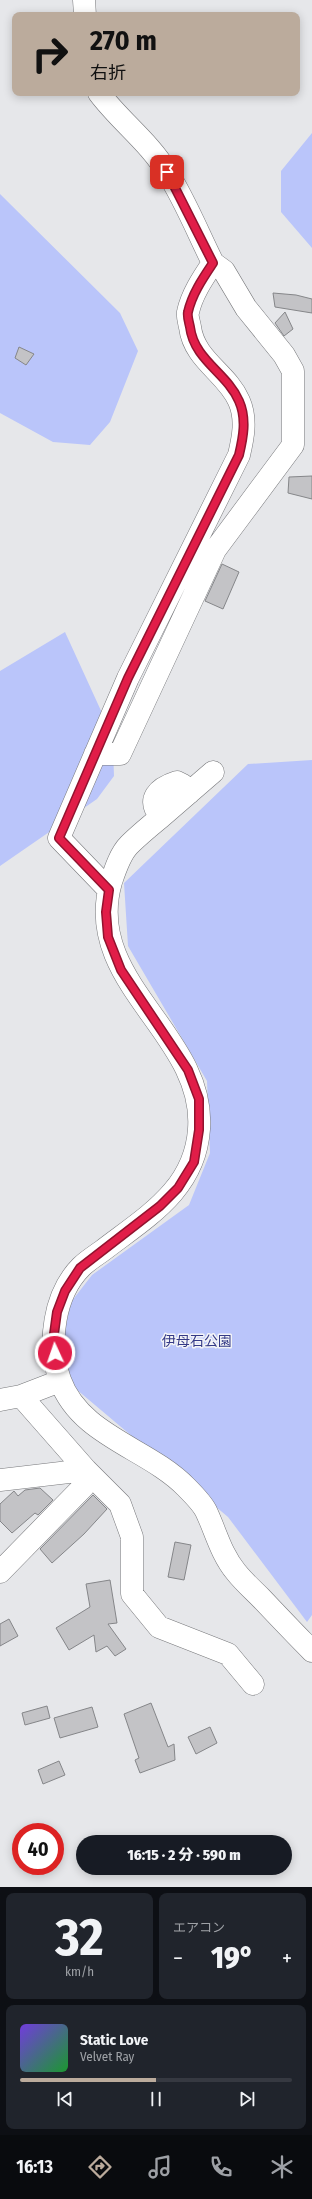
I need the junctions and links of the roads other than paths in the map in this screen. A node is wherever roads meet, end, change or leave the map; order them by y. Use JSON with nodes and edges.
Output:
{"nodes":[{"id":1,"x":84,"y":0,"type":"edge"},
{"id":2,"x":85,"y":12,"type":"edge"},
{"id":3,"x":101,"y":96,"type":"edge"},
{"id":4,"x":213,"y":263,"type":"junction"},
{"id":5,"x":95,"y":754,"type":"junction"},
{"id":6,"x":213,"y":772,"type":"dead end"},
{"id":7,"x":109,"y":890,"type":"junction"},
{"id":8,"x":60,"y":1381,"type":"junction"},
{"id":9,"x":21,"y":1396,"type":"junction"},
{"id":10,"x":0,"y":1400,"type":"edge"},
{"id":11,"x":86,"y":1470,"type":"junction"},
{"id":12,"x":0,"y":1480,"type":"edge"},
{"id":13,"x":0,"y":1572,"type":"edge"},
{"id":14,"x":312,"y":1651,"type":"edge"},
{"id":15,"x":253,"y":1684,"type":"dead end"}],
"edges":[{"from":1,"to":2,"type":"street"},
{"from":3,"to":4,"type":"street"},
{"from":4,"to":5,"type":"street"},
{"from":4,"to":5,"type":"street"},
{"from":5,"to":7,"type":"street"},
{"from":6,"to":7,"type":"street"},
{"from":7,"to":8,"type":"street"},
{"from":8,"to":9,"type":"street"},
{"from":8,"to":14,"type":"street"},
{"from":9,"to":10,"type":"street"},
{"from":9,"to":11,"type":"street"},
{"from":11,"to":12,"type":"street"},
{"from":11,"to":13,"type":"street"},
{"from":11,"to":15,"type":"street"}]}
